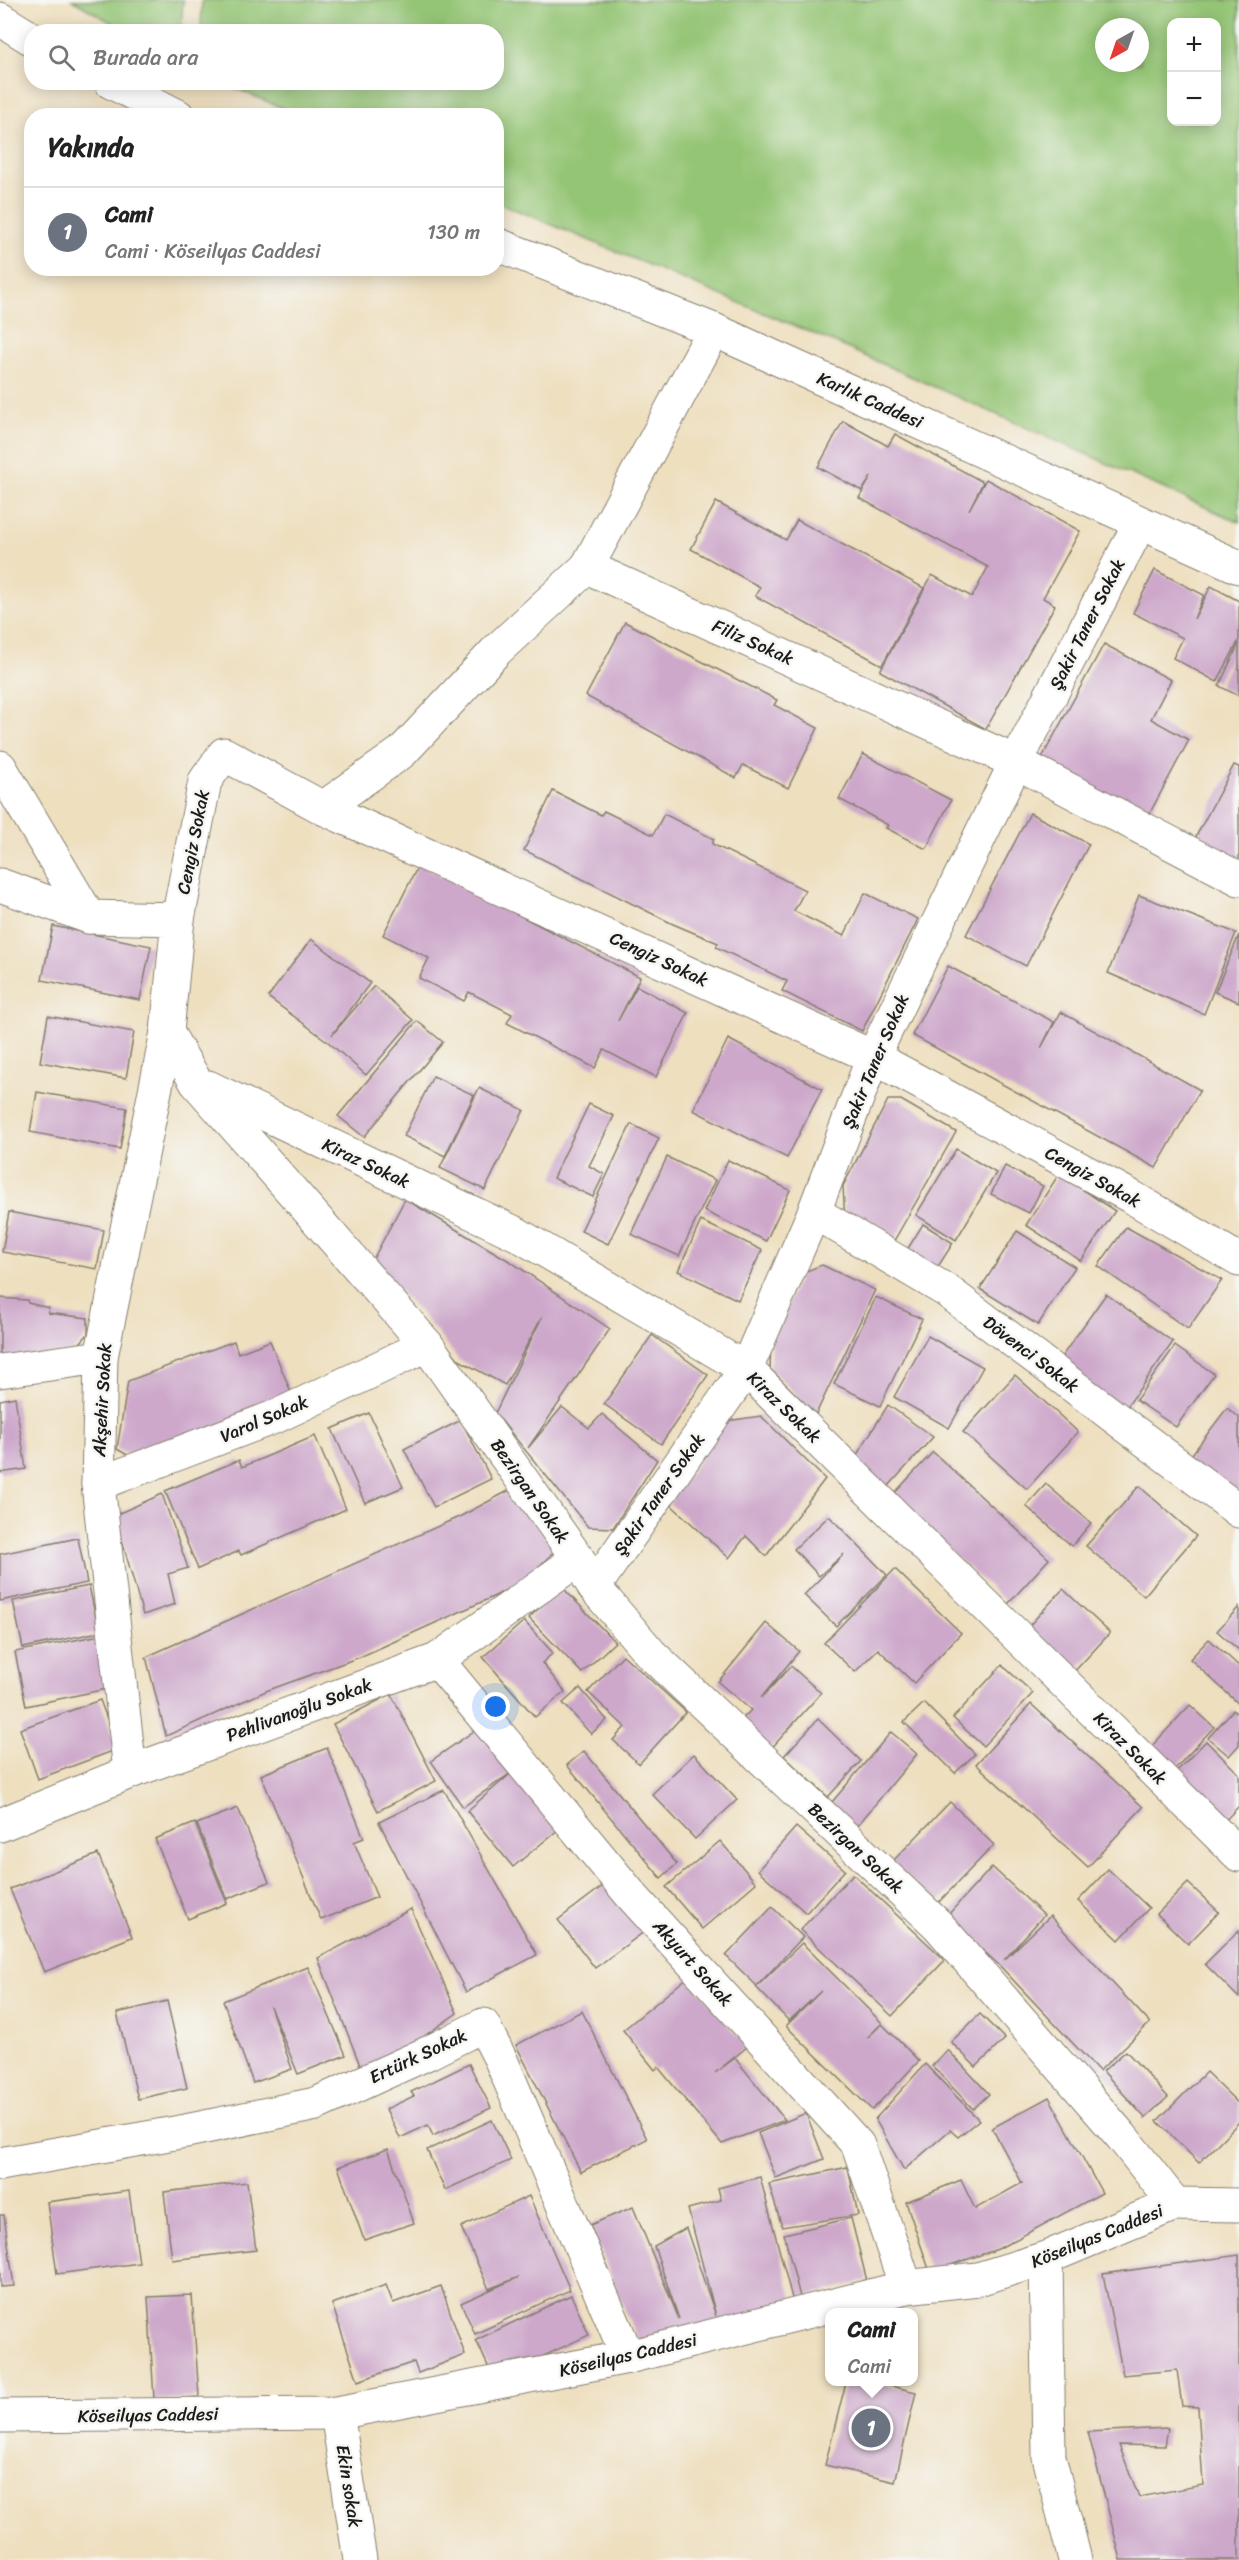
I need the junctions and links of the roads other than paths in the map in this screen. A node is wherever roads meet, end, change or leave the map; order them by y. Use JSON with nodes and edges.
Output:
{"nodes":[{"id":1,"x":0,"y":19,"type":"edge"},
{"id":2,"x":24,"y":34,"type":"edge"},
{"id":3,"x":127,"y":90,"type":"edge"},
{"id":4,"x":162,"y":108,"type":"edge"},
{"id":5,"x":504,"y":246,"type":"edge"},
{"id":6,"x":714,"y":330,"type":"junction"},
{"id":7,"x":1140,"y":523,"type":"junction"},
{"id":8,"x":587,"y":567,"type":"junction"},
{"id":9,"x":1239,"y":567,"type":"edge"},
{"id":10,"x":1016,"y":762,"type":"junction"},
{"id":11,"x":0,"y":767,"type":"edge"},
{"id":12,"x":323,"y":808,"type":"junction"},
{"id":13,"x":1239,"y":879,"type":"edge"},
{"id":14,"x":0,"y":885,"type":"edge"},
{"id":15,"x":89,"y":917,"type":"junction"},
{"id":16,"x":178,"y":918,"type":"junction"},
{"id":17,"x":167,"y":1032,"type":"junction"},
{"id":18,"x":873,"y":1057,"type":"junction"},
{"id":19,"x":196,"y":1082,"type":"junction"},
{"id":20,"x":814,"y":1212,"type":"junction"},
{"id":21,"x":1239,"y":1260,"type":"edge"},
{"id":22,"x":427,"y":1345,"type":"junction"},
{"id":23,"x":101,"y":1357,"type":"junction"},
{"id":24,"x":746,"y":1369,"type":"junction"},
{"id":25,"x":0,"y":1371,"type":"edge"},
{"id":26,"x":98,"y":1484,"type":"junction"},
{"id":27,"x":1239,"y":1511,"type":"edge"},
{"id":28,"x":586,"y":1573,"type":"junction"},
{"id":29,"x":437,"y":1660,"type":"junction"},
{"id":30,"x":130,"y":1772,"type":"junction"},
{"id":31,"x":0,"y":1824,"type":"edge"},
{"id":32,"x":1239,"y":1855,"type":"edge"},
{"id":33,"x":0,"y":2164,"type":"edge"},
{"id":34,"x":1175,"y":2204,"type":"junction"},
{"id":35,"x":1239,"y":2205,"type":"edge"},
{"id":36,"x":1046,"y":2258,"type":"junction"},
{"id":37,"x":906,"y":2287,"type":"junction"},
{"id":38,"x":628,"y":2357,"type":"junction"},
{"id":39,"x":338,"y":2413,"type":"junction"},
{"id":40,"x":0,"y":2416,"type":"edge"},
{"id":41,"x":360,"y":2560,"type":"edge"},
{"id":42,"x":1075,"y":2560,"type":"edge"}],
"edges":[{"from":1,"to":2,"type":"street"},
{"from":3,"to":4,"type":"street"},
{"from":5,"to":6,"type":"street","name":"Karlık Caddesi"},
{"from":6,"to":7,"type":"street","name":"Karlık Caddesi"},
{"from":6,"to":8,"type":"street"},
{"from":7,"to":9,"type":"street","name":"Karlık Caddesi"},
{"from":7,"to":10,"type":"street","name":"Şakir Taner Sokak"},
{"from":8,"to":10,"type":"street","name":"Filiz Sokak"},
{"from":8,"to":12,"type":"street"},
{"from":10,"to":13,"type":"street","name":"Filiz Sokak"},
{"from":10,"to":18,"type":"street","name":"Şakir Taner Sokak"},
{"from":11,"to":15,"type":"street"},
{"from":12,"to":16,"type":"street","name":"Cengiz Sokak"},
{"from":12,"to":18,"type":"street","name":"Cengiz Sokak"},
{"from":14,"to":15,"type":"street"},
{"from":15,"to":16,"type":"street"},
{"from":16,"to":17,"type":"street"},
{"from":17,"to":19,"type":"street","name":"Bezirgan Sokak"},
{"from":17,"to":23,"type":"street","name":"Akşehir Sokak"},
{"from":18,"to":20,"type":"street","name":"Şakir Taner Sokak"},
{"from":18,"to":21,"type":"street","name":"Cengiz Sokak"},
{"from":19,"to":22,"type":"street","name":"Bezirgan Sokak"},
{"from":19,"to":24,"type":"street","name":"Kiraz Sokak"},
{"from":20,"to":24,"type":"street","name":"Şakir Taner Sokak"},
{"from":20,"to":27,"type":"street","name":"Dövenci Sokak"},
{"from":22,"to":26,"type":"street","name":"Varol Sokak"},
{"from":22,"to":28,"type":"street","name":"Bezirgan Sokak"},
{"from":23,"to":25,"type":"street"},
{"from":23,"to":26,"type":"street","name":"Akşehir Sokak"},
{"from":24,"to":28,"type":"street","name":"Şakir Taner Sokak"},
{"from":24,"to":32,"type":"street","name":"Kiraz Sokak"},
{"from":26,"to":30,"type":"street","name":"Akşehir Sokak"},
{"from":28,"to":29,"type":"street","name":"Pehlivanoğlu Sokak"},
{"from":28,"to":34,"type":"street","name":"Bezirgan Sokak"},
{"from":29,"to":30,"type":"street","name":"Pehlivanoğlu Sokak"},
{"from":29,"to":37,"type":"street","name":"Akyurt Sokak"},
{"from":30,"to":31,"type":"street","name":"Pehlivanoğlu Sokak"},
{"from":33,"to":38,"type":"street","name":"Ertürk Sokak"},
{"from":34,"to":35,"type":"street","name":"Köseilyas Caddesi"},
{"from":34,"to":36,"type":"street","name":"Köseilyas Caddesi"},
{"from":36,"to":37,"type":"street","name":"Köseilyas Caddesi"},
{"from":36,"to":42,"type":"street"},
{"from":37,"to":38,"type":"street","name":"Köseilyas Caddesi"},
{"from":38,"to":39,"type":"street","name":"Köseilyas Caddesi"},
{"from":39,"to":40,"type":"street","name":"Köseilyas Caddesi"},
{"from":39,"to":41,"type":"street","name":"Ekin sokak"}]}
